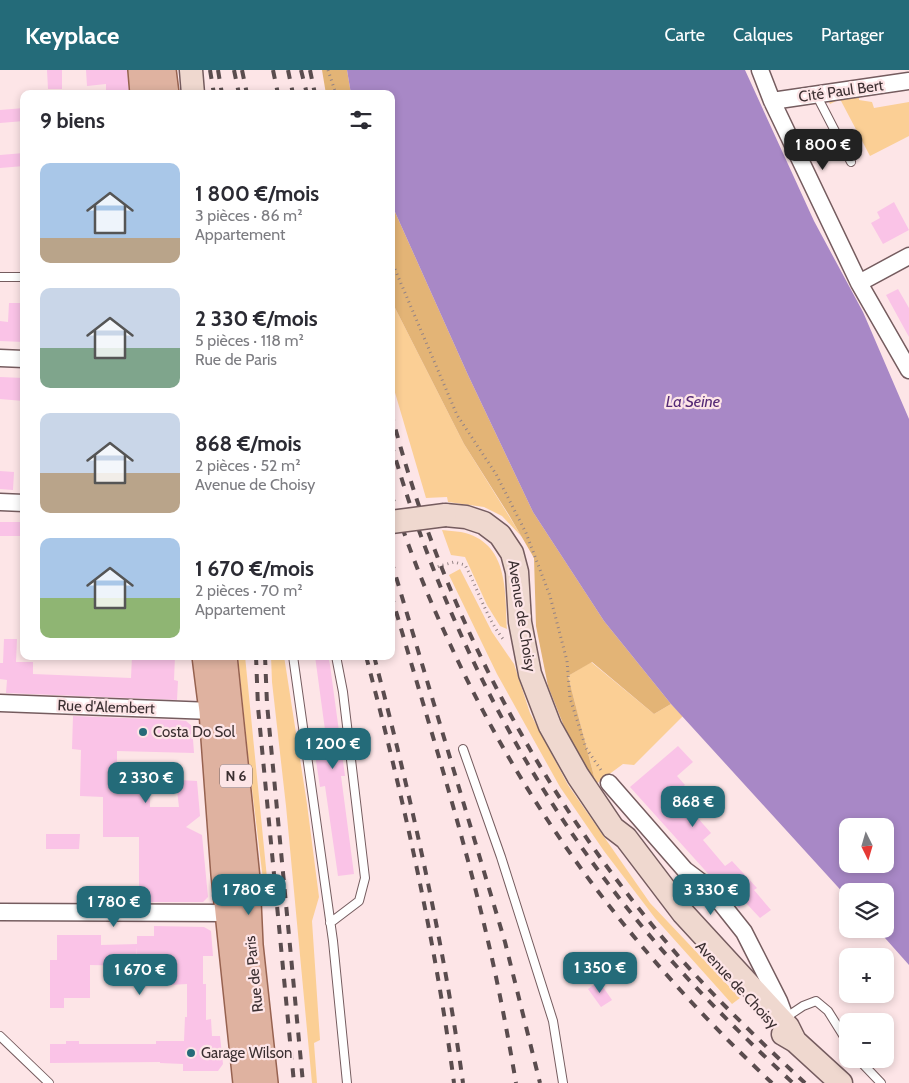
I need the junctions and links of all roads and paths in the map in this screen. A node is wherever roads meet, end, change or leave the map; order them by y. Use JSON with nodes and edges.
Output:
{"nodes":[{"id":1,"x":141,"y":70,"type":"edge"},
{"id":2,"x":163,"y":70,"type":"edge"},
{"id":3,"x":191,"y":70,"type":"edge"},
{"id":4,"x":328,"y":70,"type":"edge"},
{"id":5,"x":760,"y":70,"type":"edge"},
{"id":6,"x":909,"y":81,"type":"edge"},
{"id":7,"x":144,"y":90,"type":"edge"},
{"id":8,"x":166,"y":90,"type":"edge"},
{"id":9,"x":193,"y":90,"type":"edge"},
{"id":10,"x":335,"y":90,"type":"edge"},
{"id":11,"x":819,"y":95,"type":"junction"},
{"id":12,"x":772,"y":102,"type":"junction"},
{"id":13,"x":851,"y":162,"type":"dead end"},
{"id":14,"x":909,"y":256,"type":"edge"},
{"id":15,"x":0,"y":277,"type":"edge"},
{"id":16,"x":20,"y":277,"type":"edge"},
{"id":17,"x":859,"y":283,"type":"junction"},
{"id":18,"x":0,"y":358,"type":"edge"},
{"id":19,"x":20,"y":359,"type":"edge"},
{"id":20,"x":909,"y":369,"type":"edge"},
{"id":21,"x":0,"y":502,"type":"edge"},
{"id":22,"x":20,"y":503,"type":"edge"},
{"id":23,"x":395,"y":521,"type":"edge"},
{"id":24,"x":433,"y":568,"type":"dead end"},
{"id":25,"x":523,"y":643,"type":"junction"},
{"id":26,"x":206,"y":660,"type":"edge"},
{"id":27,"x":224,"y":660,"type":"edge"},
{"id":28,"x":294,"y":660,"type":"edge"},
{"id":29,"x":337,"y":660,"type":"edge"},
{"id":30,"x":0,"y":703,"type":"edge"},
{"id":31,"x":212,"y":712,"type":"junction"},
{"id":32,"x":463,"y":749,"type":"dead end"},
{"id":33,"x":609,"y":783,"type":"dead end"},
{"id":34,"x":685,"y":870,"type":"junction"},
{"id":35,"x":662,"y":893,"type":"junction"},
{"id":36,"x":248,"y":895,"type":"junction"},
{"id":37,"x":0,"y":912,"type":"edge"},
{"id":38,"x":228,"y":913,"type":"junction"},
{"id":39,"x":330,"y":923,"type":"junction"},
{"id":40,"x":250,"y":945,"type":"junction"},
{"id":41,"x":789,"y":1029,"type":"junction"},
{"id":42,"x":839,"y":1029,"type":"edge"},
{"id":43,"x":0,"y":1036,"type":"edge"},
{"id":44,"x":867,"y":1068,"type":"edge"},
{"id":45,"x":48,"y":1083,"type":"edge"},
{"id":46,"x":244,"y":1083,"type":"edge"},
{"id":47,"x":265,"y":1083,"type":"edge"},
{"id":48,"x":347,"y":1083,"type":"edge"},
{"id":49,"x":563,"y":1083,"type":"edge"},
{"id":50,"x":841,"y":1083,"type":"edge"},
{"id":51,"x":881,"y":1083,"type":"edge"}],
"edges":[{"from":1,"to":7,"type":"main road"},
{"from":2,"to":8,"type":"main road"},
{"from":3,"to":9,"type":"main road"},
{"from":4,"to":10,"type":"path"},
{"from":5,"to":12,"type":"street"},
{"from":6,"to":11,"type":"street","name":"Cité Paul Bert"},
{"from":11,"to":12,"type":"street","name":"Cité Paul Bert"},
{"from":11,"to":13,"type":"lane"},
{"from":12,"to":17,"type":"street"},
{"from":14,"to":17,"type":"street"},
{"from":15,"to":16,"type":"lane"},
{"from":17,"to":20,"type":"street"},
{"from":18,"to":19,"type":"street"},
{"from":21,"to":22,"type":"street"},
{"from":23,"to":25,"type":"main road","name":"Avenue de Choisy","bridge":true},
{"from":24,"to":25,"type":"path"},
{"from":25,"to":35,"type":"main road","name":"Avenue de Choisy"},
{"from":26,"to":31,"type":"main road","name":"Rue de Paris","number":"N 6"},
{"from":27,"to":36,"type":"main road","name":"Rue de Paris","number":"N 6"},
{"from":28,"to":39,"type":"lane"},
{"from":29,"to":39,"type":"lane"},
{"from":30,"to":31,"type":"street","name":"Rue d'Alembert"},
{"from":31,"to":38,"type":"main road","name":"Rue de Paris","number":"N 6"},
{"from":32,"to":49,"type":"lane"},
{"from":33,"to":34,"type":"street"},
{"from":34,"to":35,"type":"street"},
{"from":34,"to":41,"type":"street"},
{"from":35,"to":41,"type":"main road","name":"Avenue de Choisy"},
{"from":36,"to":38,"type":"street"},
{"from":36,"to":40,"type":"main road","name":"Rue de Paris","number":"N 6"},
{"from":37,"to":38,"type":"street"},
{"from":38,"to":40,"type":"main road","number":"N 6"},
{"from":38,"to":46,"type":"main road","name":"Rue de Paris","number":"N 6"},
{"from":39,"to":48,"type":"lane"},
{"from":40,"to":47,"type":"main road","name":"Rue de Paris","number":"N 6"},
{"from":41,"to":42,"type":"lane"},
{"from":41,"to":50,"type":"main road","name":"Avenue de Choisy"},
{"from":43,"to":45,"type":"lane"},
{"from":44,"to":51,"type":"lane"}]}
